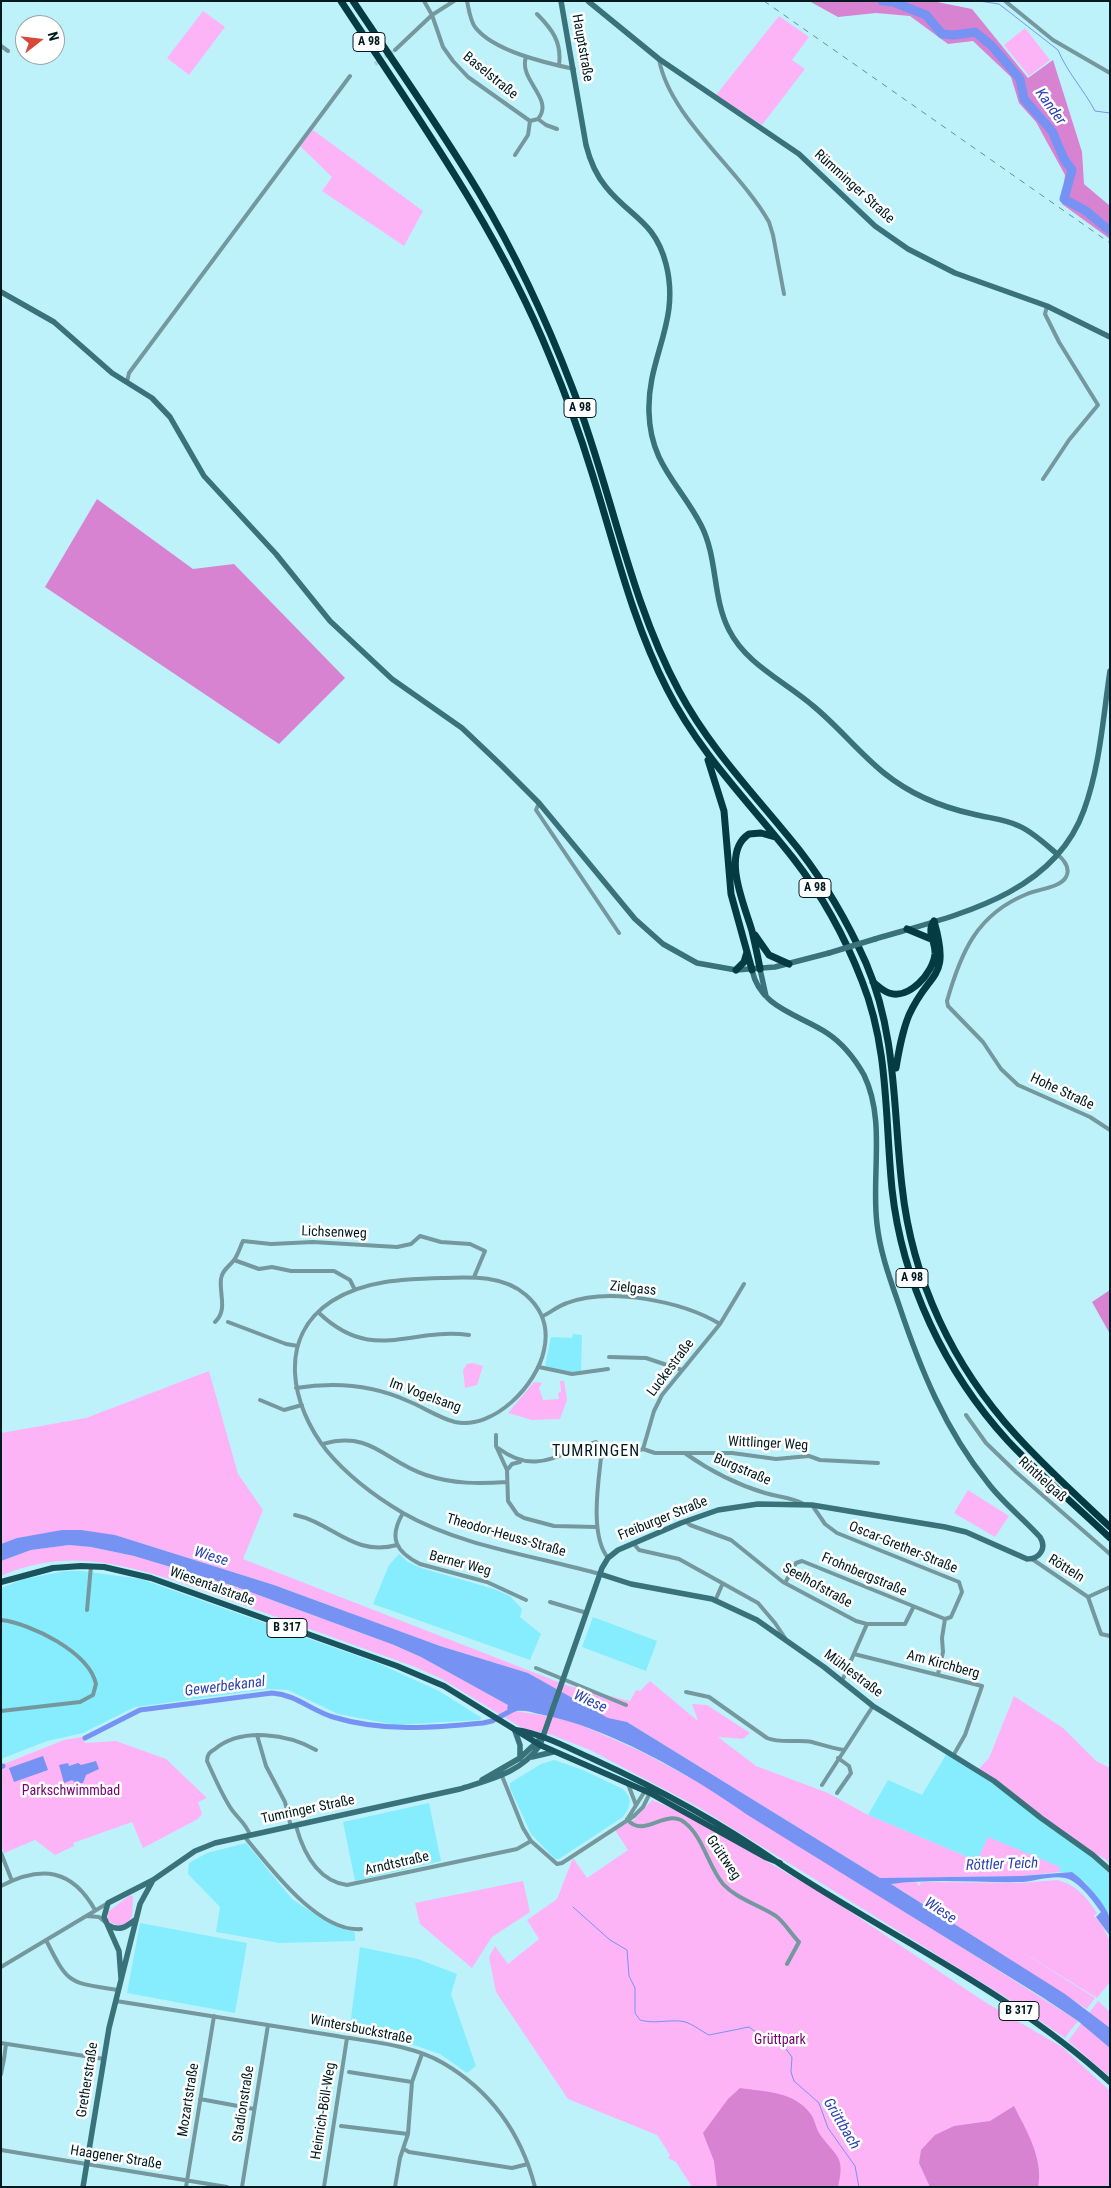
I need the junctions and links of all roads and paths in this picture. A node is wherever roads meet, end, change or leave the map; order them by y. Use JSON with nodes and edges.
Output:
{"nodes":[{"id":1,"x":341,"y":1,"type":"edge"},
{"id":2,"x":353,"y":1,"type":"edge"},
{"id":3,"x":424,"y":1,"type":"edge"},
{"id":4,"x":454,"y":1,"type":"edge"},
{"id":5,"x":467,"y":1,"type":"edge"},
{"id":6,"x":561,"y":1,"type":"edge"},
{"id":7,"x":588,"y":1,"type":"edge"},
{"id":8,"x":1005,"y":1,"type":"edge"},
{"id":9,"x":537,"y":14,"type":"dead end"},
{"id":10,"x":432,"y":15,"type":"junction"},
{"id":11,"x":1,"y":46,"type":"edge"},
{"id":12,"x":395,"y":50,"type":"tunnel mouth"},
{"id":13,"x":8,"y":51,"type":"dead end"},
{"id":14,"x":526,"y":57,"type":"junction"},
{"id":15,"x":659,"y":59,"type":"junction"},
{"id":16,"x":559,"y":65,"type":"junction"},
{"id":17,"x":574,"y":69,"type":"junction"},
{"id":18,"x":1110,"y":73,"type":"edge"},
{"id":19,"x":350,"y":76,"type":"dead end"},
{"id":20,"x":538,"y":119,"type":"junction"},
{"id":21,"x":530,"y":121,"type":"junction"},
{"id":22,"x":557,"y":129,"type":"dead end"},
{"id":23,"x":514,"y":155,"type":"dead end"},
{"id":24,"x":1,"y":292,"type":"edge"},
{"id":25,"x":784,"y":294,"type":"dead end"},
{"id":26,"x":1047,"y":306,"type":"junction"},
{"id":27,"x":1110,"y":337,"type":"edge"},
{"id":28,"x":127,"y":383,"type":"junction"},
{"id":29,"x":1043,"y":479,"type":"dead end"},
{"id":30,"x":1110,"y":671,"type":"edge"},
{"id":31,"x":706,"y":753,"type":"junction"},
{"id":32,"x":539,"y":803,"type":"junction"},
{"id":33,"x":775,"y":837,"type":"junction"},
{"id":34,"x":1056,"y":854,"type":"junction"},
{"id":35,"x":934,"y":921,"type":"junction"},
{"id":36,"x":907,"y":929,"type":"junction"},
{"id":37,"x":752,"y":930,"type":"junction"},
{"id":38,"x":619,"y":933,"type":"dead end"},
{"id":39,"x":931,"y":938,"type":"junction"},
{"id":40,"x":747,"y":949,"type":"junction"},
{"id":41,"x":789,"y":964,"type":"junction"},
{"id":42,"x":760,"y":969,"type":"junction"},
{"id":43,"x":736,"y":970,"type":"junction"},
{"id":44,"x":752,"y":970,"type":"junction"},
{"id":45,"x":873,"y":982,"type":"junction"},
{"id":46,"x":767,"y":998,"type":"junction"},
{"id":47,"x":894,"y":1076,"type":"junction"},
{"id":48,"x":1110,"y":1130,"type":"edge"},
{"id":49,"x":234,"y":1260,"type":"junction"},
{"id":50,"x":474,"y":1277,"type":"junction"},
{"id":51,"x":744,"y":1284,"type":"dead end"},
{"id":52,"x":355,"y":1290,"type":"junction"},
{"id":53,"x":319,"y":1313,"type":"junction"},
{"id":54,"x":543,"y":1316,"type":"junction"},
{"id":55,"x":215,"y":1322,"type":"dead end"},
{"id":56,"x":228,"y":1322,"type":"dead end"},
{"id":57,"x":720,"y":1324,"type":"junction"},
{"id":58,"x":469,"y":1336,"type":"dead end"},
{"id":59,"x":298,"y":1346,"type":"junction"},
{"id":60,"x":609,"y":1357,"type":"dead end"},
{"id":61,"x":539,"y":1367,"type":"junction"},
{"id":62,"x":608,"y":1369,"type":"dead end"},
{"id":63,"x":682,"y":1370,"type":"junction"},
{"id":64,"x":296,"y":1388,"type":"junction"},
{"id":65,"x":260,"y":1400,"type":"dead end"},
{"id":66,"x":302,"y":1406,"type":"junction"},
{"id":67,"x":966,"y":1415,"type":"dead end"},
{"id":68,"x":496,"y":1435,"type":"dead end"},
{"id":69,"x":323,"y":1444,"type":"junction"},
{"id":70,"x":496,"y":1446,"type":"junction"},
{"id":71,"x":643,"y":1449,"type":"junction"},
{"id":72,"x":605,"y":1454,"type":"junction"},
{"id":73,"x":686,"y":1454,"type":"junction"},
{"id":74,"x":522,"y":1462,"type":"junction"},
{"id":75,"x":878,"y":1463,"type":"dead end"},
{"id":76,"x":507,"y":1470,"type":"junction"},
{"id":77,"x":506,"y":1482,"type":"junction"},
{"id":78,"x":805,"y":1504,"type":"junction"},
{"id":79,"x":812,"y":1505,"type":"junction"},
{"id":80,"x":403,"y":1514,"type":"junction"},
{"id":81,"x":295,"y":1515,"type":"dead end"},
{"id":82,"x":685,"y":1521,"type":"junction"},
{"id":83,"x":597,"y":1527,"type":"junction"},
{"id":84,"x":1110,"y":1527,"type":"edge"},
{"id":85,"x":1110,"y":1538,"type":"edge"},
{"id":86,"x":397,"y":1545,"type":"junction"},
{"id":87,"x":635,"y":1545,"type":"junction"},
{"id":88,"x":1110,"y":1554,"type":"edge"},
{"id":89,"x":608,"y":1558,"type":"junction"},
{"id":90,"x":1032,"y":1559,"type":"junction"},
{"id":91,"x":91,"y":1566,"type":"junction"},
{"id":92,"x":600,"y":1574,"type":"junction"},
{"id":93,"x":1,"y":1582,"type":"edge"},
{"id":94,"x":785,"y":1583,"type":"junction"},
{"id":95,"x":722,"y":1585,"type":"junction"},
{"id":96,"x":1110,"y":1587,"type":"edge"},
{"id":97,"x":1088,"y":1597,"type":"junction"},
{"id":98,"x":526,"y":1600,"type":"dead end"},
{"id":99,"x":716,"y":1601,"type":"junction"},
{"id":100,"x":550,"y":1602,"type":"dead end"},
{"id":101,"x":913,"y":1608,"type":"junction"},
{"id":102,"x":87,"y":1610,"type":"dead end"},
{"id":103,"x":587,"y":1613,"type":"junction"},
{"id":104,"x":945,"y":1619,"type":"junction"},
{"id":105,"x":1,"y":1620,"type":"edge"},
{"id":106,"x":867,"y":1624,"type":"junction"},
{"id":107,"x":1110,"y":1636,"type":"edge"},
{"id":108,"x":786,"y":1640,"type":"junction"},
{"id":109,"x":854,"y":1654,"type":"junction"},
{"id":110,"x":536,"y":1668,"type":"dead end"},
{"id":111,"x":938,"y":1674,"type":"junction"},
{"id":112,"x":563,"y":1680,"type":"junction"},
{"id":113,"x":842,"y":1681,"type":"junction"},
{"id":114,"x":686,"y":1692,"type":"dead end"},
{"id":115,"x":626,"y":1706,"type":"dead end"},
{"id":116,"x":873,"y":1706,"type":"junction"},
{"id":117,"x":1,"y":1711,"type":"edge"},
{"id":118,"x":514,"y":1730,"type":"junction"},
{"id":119,"x":256,"y":1735,"type":"junction"},
{"id":120,"x":543,"y":1737,"type":"junction"},
{"id":121,"x":538,"y":1744,"type":"junction"},
{"id":122,"x":316,"y":1750,"type":"dead end"},
{"id":123,"x":844,"y":1750,"type":"junction"},
{"id":124,"x":553,"y":1752,"type":"junction"},
{"id":125,"x":953,"y":1756,"type":"junction"},
{"id":126,"x":520,"y":1758,"type":"junction"},
{"id":127,"x":530,"y":1758,"type":"junction"},
{"id":128,"x":838,"y":1758,"type":"junction"},
{"id":129,"x":501,"y":1773,"type":"junction"},
{"id":130,"x":627,"y":1782,"type":"junction"},
{"id":131,"x":822,"y":1785,"type":"dead end"},
{"id":132,"x":649,"y":1790,"type":"junction"},
{"id":133,"x":837,"y":1793,"type":"dead end"},
{"id":134,"x":636,"y":1805,"type":"junction"},
{"id":135,"x":627,"y":1819,"type":"junction"},
{"id":136,"x":293,"y":1826,"type":"junction"},
{"id":137,"x":247,"y":1836,"type":"junction"},
{"id":138,"x":532,"y":1841,"type":"junction"},
{"id":139,"x":1,"y":1853,"type":"edge"},
{"id":140,"x":1110,"y":1870,"type":"edge"},
{"id":141,"x":153,"y":1880,"type":"junction"},
{"id":142,"x":12,"y":1881,"type":"junction"},
{"id":143,"x":1,"y":1886,"type":"edge"},
{"id":144,"x":134,"y":1890,"type":"junction"},
{"id":145,"x":108,"y":1903,"type":"junction"},
{"id":146,"x":140,"y":1904,"type":"junction"},
{"id":147,"x":95,"y":1910,"type":"junction"},
{"id":148,"x":88,"y":1916,"type":"junction"},
{"id":149,"x":135,"y":1920,"type":"junction"},
{"id":150,"x":105,"y":1922,"type":"junction"},
{"id":151,"x":361,"y":1929,"type":"dead end"},
{"id":152,"x":46,"y":1940,"type":"junction"},
{"id":153,"x":787,"y":1964,"type":"dead end"},
{"id":154,"x":1,"y":1967,"type":"edge"},
{"id":155,"x":121,"y":1978,"type":"junction"},
{"id":156,"x":118,"y":1990,"type":"junction"},
{"id":157,"x":116,"y":2001,"type":"junction"},
{"id":158,"x":214,"y":2016,"type":"junction"},
{"id":159,"x":268,"y":2025,"type":"junction"},
{"id":160,"x":347,"y":2038,"type":"junction"},
{"id":161,"x":1,"y":2043,"type":"edge"},
{"id":162,"x":6,"y":2044,"type":"junction"},
{"id":163,"x":422,"y":2054,"type":"junction"},
{"id":164,"x":3,"y":2059,"type":"edge"},
{"id":165,"x":104,"y":2059,"type":"junction"},
{"id":166,"x":349,"y":2072,"type":"dead end"},
{"id":167,"x":1,"y":2074,"type":"edge"},
{"id":168,"x":412,"y":2082,"type":"junction"},
{"id":169,"x":1110,"y":2082,"type":"edge"},
{"id":170,"x":200,"y":2099,"type":"junction"},
{"id":171,"x":254,"y":2109,"type":"junction"},
{"id":172,"x":341,"y":2126,"type":"dead end"},
{"id":173,"x":408,"y":2134,"type":"junction"},
{"id":174,"x":404,"y":2149,"type":"junction"},
{"id":175,"x":1,"y":2150,"type":"edge"},
{"id":176,"x":528,"y":2164,"type":"junction"},
{"id":177,"x":87,"y":2165,"type":"junction"},
{"id":178,"x":187,"y":2180,"type":"junction"},
{"id":179,"x":83,"y":2187,"type":"edge"},
{"id":180,"x":186,"y":2187,"type":"edge"},
{"id":181,"x":227,"y":2187,"type":"edge"},
{"id":182,"x":242,"y":2187,"type":"edge"},
{"id":183,"x":324,"y":2187,"type":"edge"},
{"id":184,"x":396,"y":2187,"type":"edge"},
{"id":185,"x":535,"y":2187,"type":"edge"}],
"edges":[{"from":1,"to":31,"type":"highway","number":"A 98"},
{"from":2,"to":45,"type":"highway","number":"A 98"},
{"from":3,"to":10,"type":"street","name":"Baselstraße"},
{"from":4,"to":10,"type":"street"},
{"from":5,"to":14,"type":"street"},
{"from":6,"to":17,"type":"street","name":"Hauptstraße"},
{"from":7,"to":15,"type":"street","name":"Rümminger Straße"},
{"from":8,"to":18,"type":"street"},
{"from":9,"to":16,"type":"street"},
{"from":10,"to":12,"type":"street"},
{"from":10,"to":21,"type":"street","name":"Baselstraße"},
{"from":11,"to":13,"type":"street"},
{"from":14,"to":16,"type":"street"},
{"from":14,"to":20,"type":"street","name":"Baselstraße"},
{"from":15,"to":25,"type":"street"},
{"from":15,"to":26,"type":"street","name":"Rümminger Straße"},
{"from":16,"to":17,"type":"street"},
{"from":17,"to":34,"type":"street","name":"Hauptstraße"},
{"from":19,"to":28,"type":"street"},
{"from":20,"to":21,"type":"street"},
{"from":20,"to":22,"type":"street"},
{"from":21,"to":23,"type":"street"},
{"from":24,"to":28,"type":"street"},
{"from":26,"to":27,"type":"street","name":"Rümminger Straße"},
{"from":26,"to":29,"type":"street"},
{"from":28,"to":32,"type":"street"},
{"from":30,"to":34,"type":"street"},
{"from":31,"to":33,"type":"highway","number":"A 98"},
{"from":31,"to":40,"type":"highway"},
{"from":32,"to":38,"type":"street"},
{"from":32,"to":43,"type":"street"},
{"from":33,"to":37,"type":"highway"},
{"from":33,"to":85,"type":"highway","number":"A 98"},
{"from":34,"to":35,"type":"street"},
{"from":34,"to":48,"type":"street","name":"Hohe Straße"},
{"from":35,"to":36,"type":"street"},
{"from":35,"to":39,"type":"highway"},
{"from":35,"to":47,"type":"highway"},
{"from":36,"to":39,"type":"highway"},
{"from":36,"to":41,"type":"street","bridge":true},
{"from":37,"to":41,"type":"highway"},
{"from":37,"to":42,"type":"highway"},
{"from":39,"to":45,"type":"highway"},
{"from":40,"to":43,"type":"highway"},
{"from":40,"to":44,"type":"highway"},
{"from":41,"to":42,"type":"street"},
{"from":42,"to":44,"type":"street"},
{"from":42,"to":46,"type":"street"},
{"from":43,"to":44,"type":"street"},
{"from":44,"to":46,"type":"street"},
{"from":45,"to":47,"type":"highway","number":"A 98"},
{"from":46,"to":90,"type":"street"},
{"from":47,"to":84,"type":"highway","number":"A 98"},
{"from":49,"to":50,"type":"street","name":"Lichsenweg"},
{"from":49,"to":52,"type":"street"},
{"from":49,"to":55,"type":"street"},
{"from":50,"to":52,"type":"street","name":"Theodor-Heuss-Straße"},
{"from":50,"to":54,"type":"street","name":"Theodor-Heuss-Straße"},
{"from":51,"to":57,"type":"street","name":"Luckestraße"},
{"from":52,"to":53,"type":"street","name":"Theodor-Heuss-Straße"},
{"from":53,"to":58,"type":"street"},
{"from":53,"to":59,"type":"street","name":"Theodor-Heuss-Straße"},
{"from":54,"to":57,"type":"street","name":"Zielgass"},
{"from":54,"to":61,"type":"street","name":"Im Vogelsang"},
{"from":56,"to":59,"type":"street"},
{"from":57,"to":63,"type":"street","name":"Luckestraße"},
{"from":59,"to":64,"type":"street","name":"Theodor-Heuss-Straße"},
{"from":60,"to":63,"type":"street"},
{"from":61,"to":62,"type":"street"},
{"from":61,"to":64,"type":"street","name":"Im Vogelsang"},
{"from":63,"to":71,"type":"street","name":"Luckestraße"},
{"from":64,"to":66,"type":"street","name":"Theodor-Heuss-Straße"},
{"from":65,"to":66,"type":"street"},
{"from":66,"to":69,"type":"street","name":"Theodor-Heuss-Straße"},
{"from":67,"to":88,"type":"street","name":"Rinthelgaß"},
{"from":68,"to":70,"type":"street"},
{"from":69,"to":77,"type":"street"},
{"from":69,"to":80,"type":"street","name":"Theodor-Heuss-Straße"},
{"from":70,"to":74,"type":"street"},
{"from":70,"to":76,"type":"street"},
{"from":71,"to":72,"type":"street"},
{"from":71,"to":73,"type":"street"},
{"from":72,"to":74,"type":"street"},
{"from":72,"to":83,"type":"street"},
{"from":73,"to":75,"type":"street","name":"Wittlinger Weg"},
{"from":73,"to":78,"type":"street","name":"Burgstraße"},
{"from":74,"to":76,"type":"street"},
{"from":76,"to":77,"type":"street"},
{"from":77,"to":83,"type":"street"},
{"from":78,"to":79,"type":"street","name":"Freiburger Straße"},
{"from":78,"to":82,"type":"street","name":"Freiburger Straße"},
{"from":79,"to":90,"type":"street","name":"Freiburger Straße"},
{"from":79,"to":104,"type":"street","name":"Oscar-Grether-Straße"},
{"from":80,"to":86,"type":"street"},
{"from":80,"to":92,"type":"street","name":"Theodor-Heuss-Straße"},
{"from":81,"to":86,"type":"street"},
{"from":82,"to":87,"type":"street","name":"Freiburger Straße"},
{"from":82,"to":94,"type":"street","name":"Seelhofstraße"},
{"from":83,"to":89,"type":"street"},
{"from":86,"to":98,"type":"street","name":"Berner Weg"},
{"from":87,"to":89,"type":"street","name":"Freiburger Straße"},
{"from":87,"to":95,"type":"street"},
{"from":89,"to":92,"type":"street","name":"Freiburger Straße"},
{"from":90,"to":97,"type":"street","name":"Rötteln"},
{"from":91,"to":93,"type":"main road","name":"Wiesentalstraße","number":"B 317"},
{"from":91,"to":102,"type":"street"},
{"from":91,"to":118,"type":"main road","name":"Wiesentalstraße","number":"B 317"},
{"from":92,"to":99,"type":"street","name":"Mühlestraße"},
{"from":92,"to":103,"type":"street","name":"Freiburger Straße"},
{"from":94,"to":101,"type":"street","name":"Frohnbergstraße"},
{"from":94,"to":106,"type":"street","name":"Seelhofstraße"},
{"from":95,"to":99,"type":"street"},
{"from":95,"to":108,"type":"street"},
{"from":96,"to":97,"type":"street","name":"Rötteln"},
{"from":97,"to":107,"type":"street","name":"Rötteln"},
{"from":99,"to":108,"type":"street","name":"Mühlestraße"},
{"from":100,"to":103,"type":"street"},
{"from":101,"to":104,"type":"street","name":"Frohnbergstraße"},
{"from":101,"to":106,"type":"street","name":"Seelhofstraße"},
{"from":103,"to":112,"type":"street","name":"Freiburger Straße"},
{"from":104,"to":111,"type":"street","name":"Oscar-Grether-Straße"},
{"from":105,"to":117,"type":"street"},
{"from":106,"to":109,"type":"street"},
{"from":108,"to":113,"type":"street","name":"Mühlestraße"},
{"from":109,"to":111,"type":"street","name":"Am Kirchberg"},
{"from":109,"to":113,"type":"street"},
{"from":110,"to":112,"type":"street"},
{"from":111,"to":125,"type":"street","name":"Am Kirchberg"},
{"from":112,"to":115,"type":"street"},
{"from":112,"to":120,"type":"street","name":"Freiburger Straße"},
{"from":113,"to":116,"type":"street","name":"Mühlestraße"},
{"from":114,"to":123,"type":"street"},
{"from":116,"to":123,"type":"street"},
{"from":116,"to":125,"type":"street","name":"Mühlestraße"},
{"from":118,"to":120,"type":"main road","number":"B 317"},
{"from":118,"to":121,"type":"main road","number":"B 317"},
{"from":118,"to":126,"type":"street"},
{"from":119,"to":122,"type":"street"},
{"from":119,"to":136,"type":"street","name":"Arndtstraße"},
{"from":119,"to":137,"type":"street"},
{"from":120,"to":121,"type":"street","name":"Tumringer Straße"},
{"from":120,"to":132,"type":"main road","number":"B 317"},
{"from":121,"to":124,"type":"main road","number":"B 317"},
{"from":121,"to":126,"type":"street","name":"Tumringer Straße"},
{"from":121,"to":127,"type":"street","name":"Tumringer Straße"},
{"from":123,"to":128,"type":"street"},
{"from":124,"to":127,"type":"street"},
{"from":124,"to":130,"type":"main road","number":"B 317"},
{"from":125,"to":140,"type":"street","name":"Mühlestraße"},
{"from":126,"to":129,"type":"street","name":"Tumringer Straße"},
{"from":127,"to":129,"type":"street","name":"Tumringer Straße"},
{"from":128,"to":131,"type":"street"},
{"from":128,"to":133,"type":"street"},
{"from":129,"to":136,"type":"street","name":"Tumringer Straße"},
{"from":129,"to":138,"type":"street"},
{"from":130,"to":132,"type":"main road","number":"B 317"},
{"from":130,"to":134,"type":"street"},
{"from":132,"to":134,"type":"street"},
{"from":132,"to":135,"type":"street"},
{"from":132,"to":169,"type":"main road","number":"B 317"},
{"from":134,"to":135,"type":"street"},
{"from":135,"to":138,"type":"street"},
{"from":135,"to":153,"type":"street","name":"Grüttweg"},
{"from":136,"to":137,"type":"street","name":"Tumringer Straße"},
{"from":136,"to":138,"type":"street","name":"Arndtstraße"},
{"from":137,"to":141,"type":"street","name":"Tumringer Straße"},
{"from":137,"to":151,"type":"street"},
{"from":139,"to":142,"type":"street"},
{"from":141,"to":144,"type":"street","name":"Tumringer Straße"},
{"from":141,"to":146,"type":"street","name":"Tumringer Straße"},
{"from":142,"to":143,"type":"street"},
{"from":142,"to":147,"type":"street"},
{"from":144,"to":145,"type":"street","name":"Tumringer Straße"},
{"from":144,"to":146,"type":"street"},
{"from":145,"to":147,"type":"street","name":"Tumringer Straße"},
{"from":145,"to":150,"type":"street"},
{"from":146,"to":149,"type":"street","name":"Gretherstraße"},
{"from":147,"to":148,"type":"street","name":"Tumringer Straße"},
{"from":148,"to":150,"type":"street"},
{"from":148,"to":152,"type":"street","name":"Tumringer Straße"},
{"from":149,"to":150,"type":"street"},
{"from":149,"to":155,"type":"street","name":"Gretherstraße"},
{"from":150,"to":155,"type":"street","name":"Gretherstraße"},
{"from":152,"to":154,"type":"street","name":"Tumringer Straße"},
{"from":152,"to":156,"type":"street"},
{"from":155,"to":156,"type":"street","name":"Gretherstraße"},
{"from":156,"to":157,"type":"street","name":"Gretherstraße"},
{"from":157,"to":158,"type":"street","name":"Wintersbuckstraße"},
{"from":157,"to":165,"type":"street","name":"Gretherstraße"},
{"from":158,"to":159,"type":"street","name":"Wintersbuckstraße"},
{"from":158,"to":170,"type":"street","name":"Mozartstraße"},
{"from":159,"to":160,"type":"street","name":"Wintersbuckstraße"},
{"from":159,"to":171,"type":"street","name":"Stadionstraße"},
{"from":160,"to":163,"type":"street","name":"Wintersbuckstraße"},
{"from":160,"to":183,"type":"street","name":"Heinrich-Böll-Weg"},
{"from":161,"to":162,"type":"street"},
{"from":162,"to":164,"type":"street"},
{"from":162,"to":165,"type":"street"},
{"from":163,"to":168,"type":"street"},
{"from":163,"to":176,"type":"street","name":"Wintersbuckstraße"},
{"from":164,"to":167,"type":"street"},
{"from":165,"to":177,"type":"street","name":"Gretherstraße"},
{"from":166,"to":168,"type":"street"},
{"from":168,"to":173,"type":"street"},
{"from":170,"to":171,"type":"street"},
{"from":170,"to":178,"type":"street","name":"Mozartstraße"},
{"from":171,"to":182,"type":"street","name":"Stadionstraße"},
{"from":172,"to":173,"type":"street"},
{"from":173,"to":174,"type":"street"},
{"from":174,"to":176,"type":"street"},
{"from":174,"to":184,"type":"street"},
{"from":175,"to":177,"type":"street","name":"Haagener Straße"},
{"from":176,"to":185,"type":"street","name":"Wintersbuckstraße"},
{"from":177,"to":178,"type":"street","name":"Haagener Straße"},
{"from":177,"to":179,"type":"street","name":"Gretherstraße"},
{"from":178,"to":180,"type":"street","name":"Mozartstraße"},
{"from":178,"to":181,"type":"street","name":"Haagener Straße"}]}
